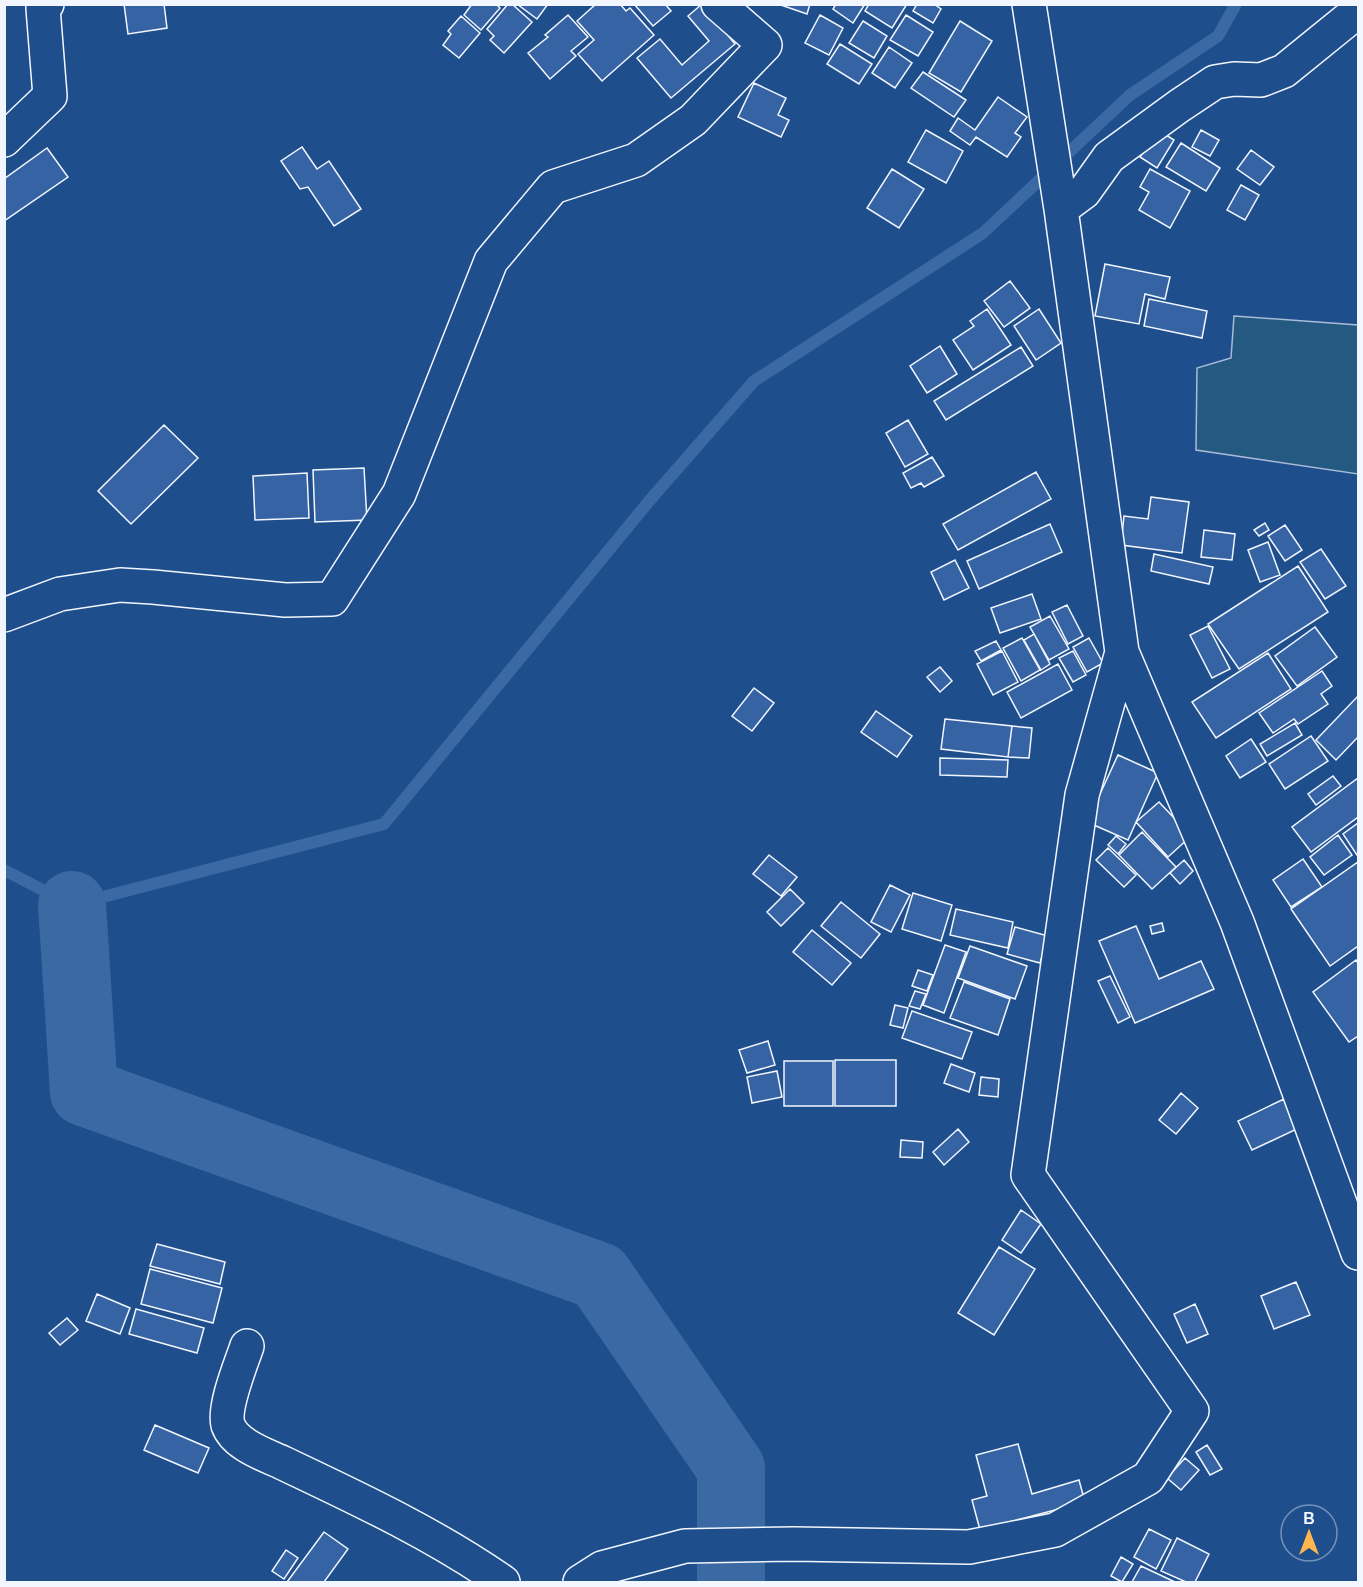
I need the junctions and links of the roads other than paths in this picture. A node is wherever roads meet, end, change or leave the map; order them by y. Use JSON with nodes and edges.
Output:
{"nodes":[{"id":1,"x":47,"y":4,"type":"edge"},
{"id":2,"x":717,"y":4,"type":"edge"},
{"id":3,"x":1029,"y":4,"type":"edge"},
{"id":4,"x":1359,"y":11,"type":"edge"},
{"id":5,"x":4,"y":140,"type":"edge"},
{"id":6,"x":1059,"y":202,"type":"junction"},
{"id":7,"x":4,"y":615,"type":"edge"},
{"id":8,"x":1122,"y":652,"type":"junction"},
{"id":9,"x":1359,"y":1253,"type":"edge"},
{"id":10,"x":247,"y":1346,"type":"dead end"},
{"id":11,"x":503,"y":1582,"type":"edge"},
{"id":12,"x":580,"y":1582,"type":"edge"}],
"edges":[{"from":1,"to":5,"type":"street"},
{"from":2,"to":7,"type":"street"},
{"from":3,"to":6,"type":"street"},
{"from":4,"to":6,"type":"street"},
{"from":6,"to":8,"type":"street"},
{"from":8,"to":9,"type":"street"},
{"from":8,"to":12,"type":"street"},
{"from":10,"to":11,"type":"street"}]}
